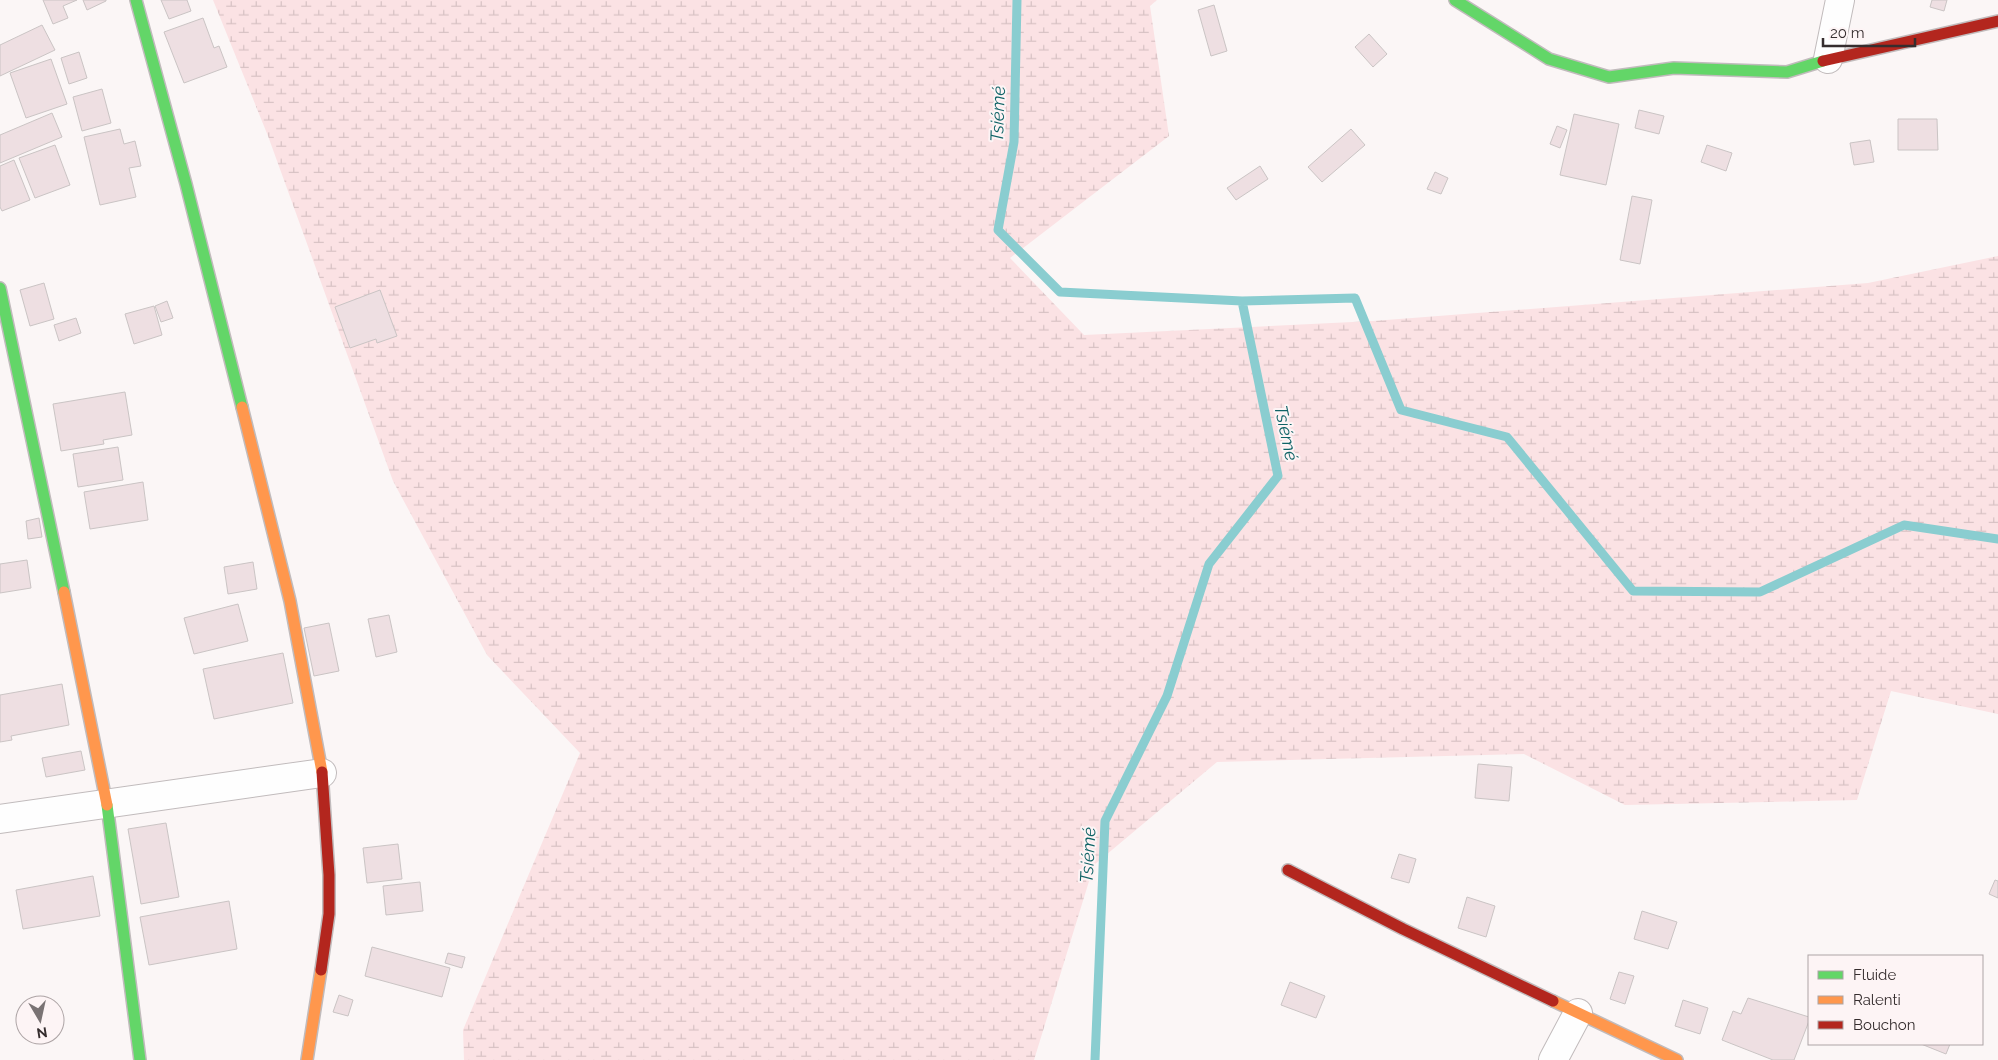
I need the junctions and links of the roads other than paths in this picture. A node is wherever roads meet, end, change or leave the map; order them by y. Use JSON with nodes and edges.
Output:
{"nodes":[{"id":1,"x":136,"y":0,"type":"edge"},
{"id":2,"x":1455,"y":0,"type":"edge"},
{"id":3,"x":1840,"y":0,"type":"edge"},
{"id":4,"x":1998,"y":21,"type":"edge"},
{"id":5,"x":1828,"y":59,"type":"junction"},
{"id":6,"x":0,"y":288,"type":"edge"},
{"id":7,"x":322,"y":773,"type":"junction"},
{"id":8,"x":107,"y":804,"type":"junction"},
{"id":9,"x":0,"y":819,"type":"edge"},
{"id":10,"x":1288,"y":870,"type":"dead end"},
{"id":11,"x":1578,"y":1013,"type":"junction"},
{"id":12,"x":140,"y":1060,"type":"edge"},
{"id":13,"x":307,"y":1060,"type":"edge"},
{"id":14,"x":1554,"y":1060,"type":"edge"},
{"id":15,"x":1677,"y":1060,"type":"edge"}],
"edges":[{"from":1,"to":7,"type":"street"},
{"from":2,"to":5,"type":"street"},
{"from":3,"to":5,"type":"street"},
{"from":4,"to":5,"type":"street"},
{"from":6,"to":8,"type":"street"},
{"from":7,"to":8,"type":"street"},
{"from":7,"to":13,"type":"street"},
{"from":8,"to":9,"type":"street"},
{"from":8,"to":12,"type":"street"},
{"from":10,"to":11,"type":"street"},
{"from":11,"to":14,"type":"street"},
{"from":11,"to":15,"type":"street"}]}
